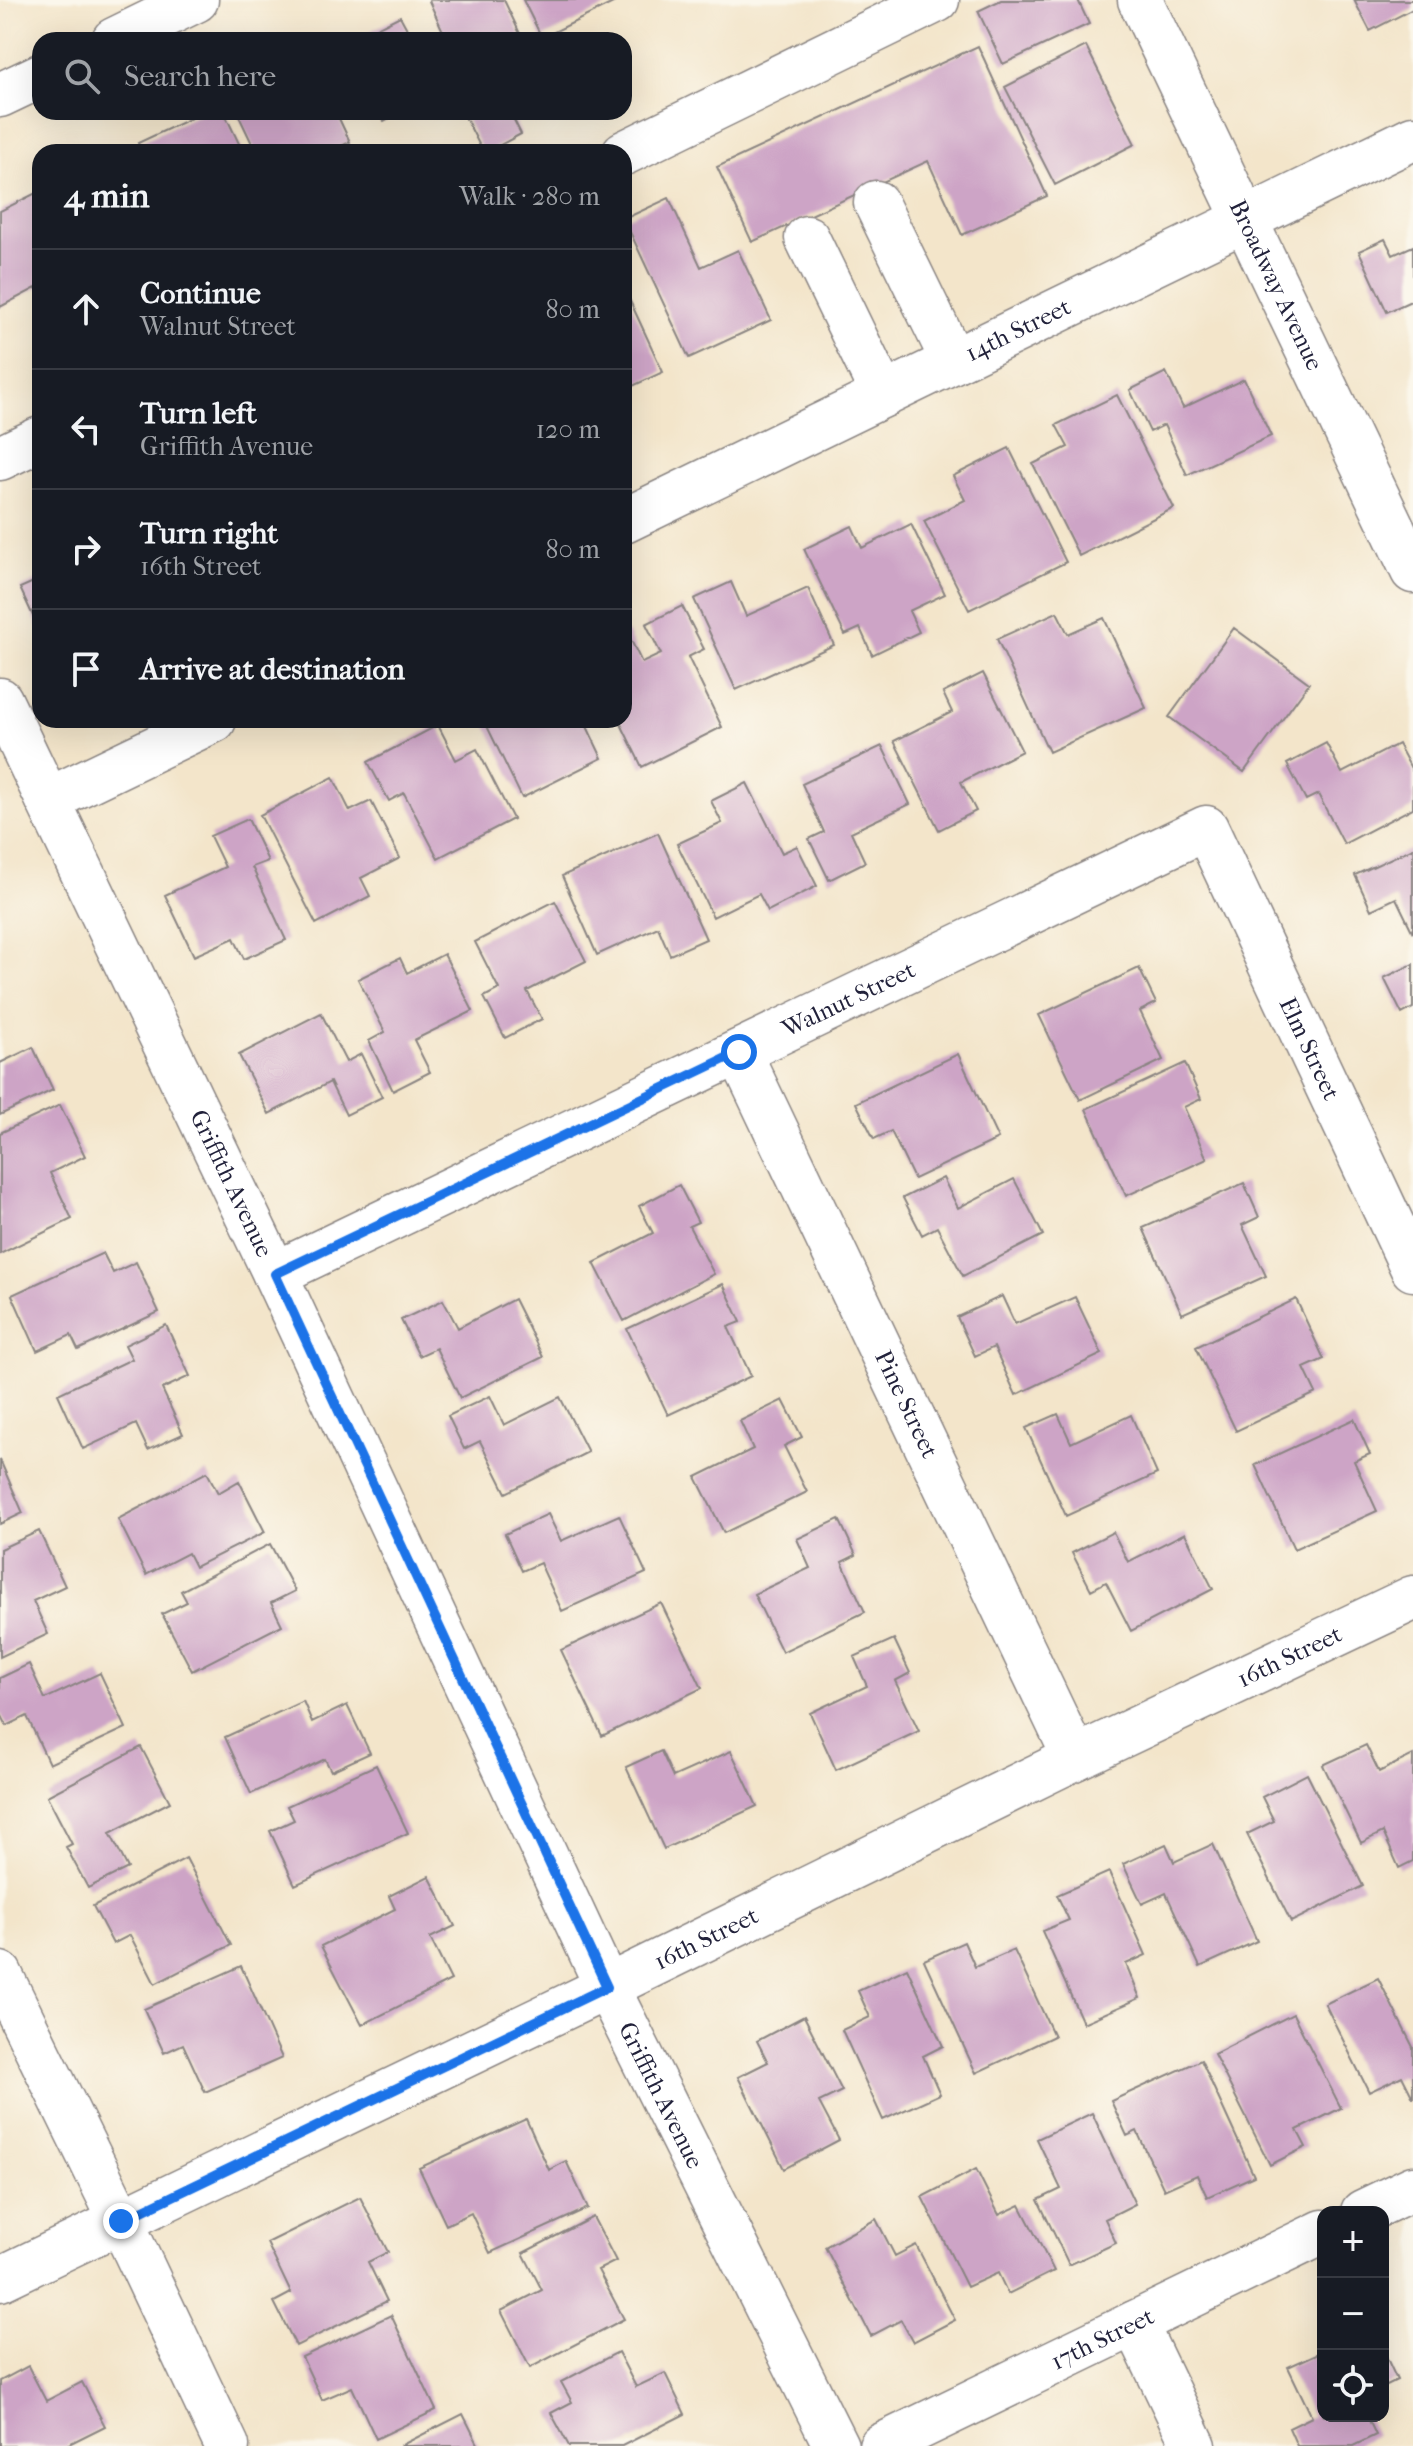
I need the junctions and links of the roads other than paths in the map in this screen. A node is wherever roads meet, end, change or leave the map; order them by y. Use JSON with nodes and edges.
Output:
{"nodes":[{"id":1,"x":196,"y":0,"type":"edge"},
{"id":2,"x":937,"y":0,"type":"edge"},
{"id":3,"x":1140,"y":0,"type":"edge"},
{"id":4,"x":130,"y":32,"type":"edge"},
{"id":5,"x":32,"y":80,"type":"edge"},
{"id":6,"x":0,"y":95,"type":"edge"},
{"id":7,"x":1413,"y":138,"type":"edge"},
{"id":8,"x":632,"y":149,"type":"edge"},
{"id":9,"x":876,"y":203,"type":"dead end"},
{"id":10,"x":1245,"y":220,"type":"junction"},
{"id":11,"x":807,"y":238,"type":"dead end"},
{"id":12,"x":953,"y":361,"type":"junction"},
{"id":13,"x":883,"y":395,"type":"junction"},
{"id":14,"x":32,"y":443,"type":"edge"},
{"id":15,"x":0,"y":458,"type":"edge"},
{"id":16,"x":1398,"y":500,"type":"edge"},
{"id":17,"x":632,"y":517,"type":"edge"},
{"id":18,"x":1413,"y":571,"type":"edge"},
{"id":19,"x":0,"y":700,"type":"edge"},
{"id":20,"x":197,"y":728,"type":"edge"},
{"id":21,"x":48,"y":800,"type":"junction"},
{"id":22,"x":1206,"y":828,"type":"joint"},
{"id":23,"x":739,"y":1052,"type":"junction"},
{"id":24,"x":1413,"y":1269,"type":"edge"},
{"id":25,"x":275,"y":1274,"type":"junction"},
{"id":26,"x":1413,"y":1598,"type":"edge"},
{"id":27,"x":1075,"y":1758,"type":"junction"},
{"id":28,"x":0,"y":1974,"type":"edge"},
{"id":29,"x":607,"y":1987,"type":"junction"},
{"id":30,"x":1413,"y":2188,"type":"edge"},
{"id":31,"x":1376,"y":2206,"type":"edge"},
{"id":32,"x":121,"y":2221,"type":"junction"},
{"id":33,"x":1317,"y":2235,"type":"edge"},
{"id":34,"x":0,"y":2279,"type":"edge"},
{"id":35,"x":1135,"y":2323,"type":"junction"},
{"id":36,"x":227,"y":2446,"type":"edge"},
{"id":37,"x":836,"y":2446,"type":"edge"},
{"id":38,"x":881,"y":2446,"type":"edge"},
{"id":39,"x":1194,"y":2446,"type":"edge"}],
"edges":[{"from":1,"to":4,"type":"street"},
{"from":2,"to":8,"type":"street"},
{"from":3,"to":10,"type":"street","name":"Broadway Avenue"},
{"from":5,"to":6,"type":"street"},
{"from":7,"to":10,"type":"street","name":"14th Street"},
{"from":9,"to":12,"type":"street"},
{"from":10,"to":12,"type":"street","name":"14th Street"},
{"from":10,"to":16,"type":"street","name":"Broadway Avenue"},
{"from":11,"to":13,"type":"street"},
{"from":12,"to":13,"type":"street","name":"14th Street"},
{"from":13,"to":17,"type":"street","name":"14th Street"},
{"from":14,"to":15,"type":"street"},
{"from":16,"to":18,"type":"street","name":"Broadway Avenue"},
{"from":19,"to":21,"type":"street","name":"Griffith Avenue"},
{"from":20,"to":21,"type":"street"},
{"from":21,"to":25,"type":"street","name":"Griffith Avenue"},
{"from":22,"to":23,"type":"street","name":"Walnut Street"},
{"from":22,"to":24,"type":"street","name":"Elm Street"},
{"from":23,"to":25,"type":"street","name":"Walnut Street"},
{"from":23,"to":27,"type":"street","name":"Pine Street"},
{"from":25,"to":29,"type":"street","name":"Griffith Avenue"},
{"from":26,"to":27,"type":"street","name":"16th Street"},
{"from":27,"to":29,"type":"street","name":"16th Street"},
{"from":28,"to":32,"type":"street"},
{"from":29,"to":32,"type":"street","name":"16th Street"},
{"from":29,"to":37,"type":"street","name":"Griffith Avenue"},
{"from":30,"to":31,"type":"street"},
{"from":32,"to":34,"type":"street","name":"16th Street"},
{"from":32,"to":36,"type":"street"},
{"from":33,"to":35,"type":"street","name":"17th Street"},
{"from":35,"to":38,"type":"street","name":"17th Street"},
{"from":35,"to":39,"type":"street"}]}
